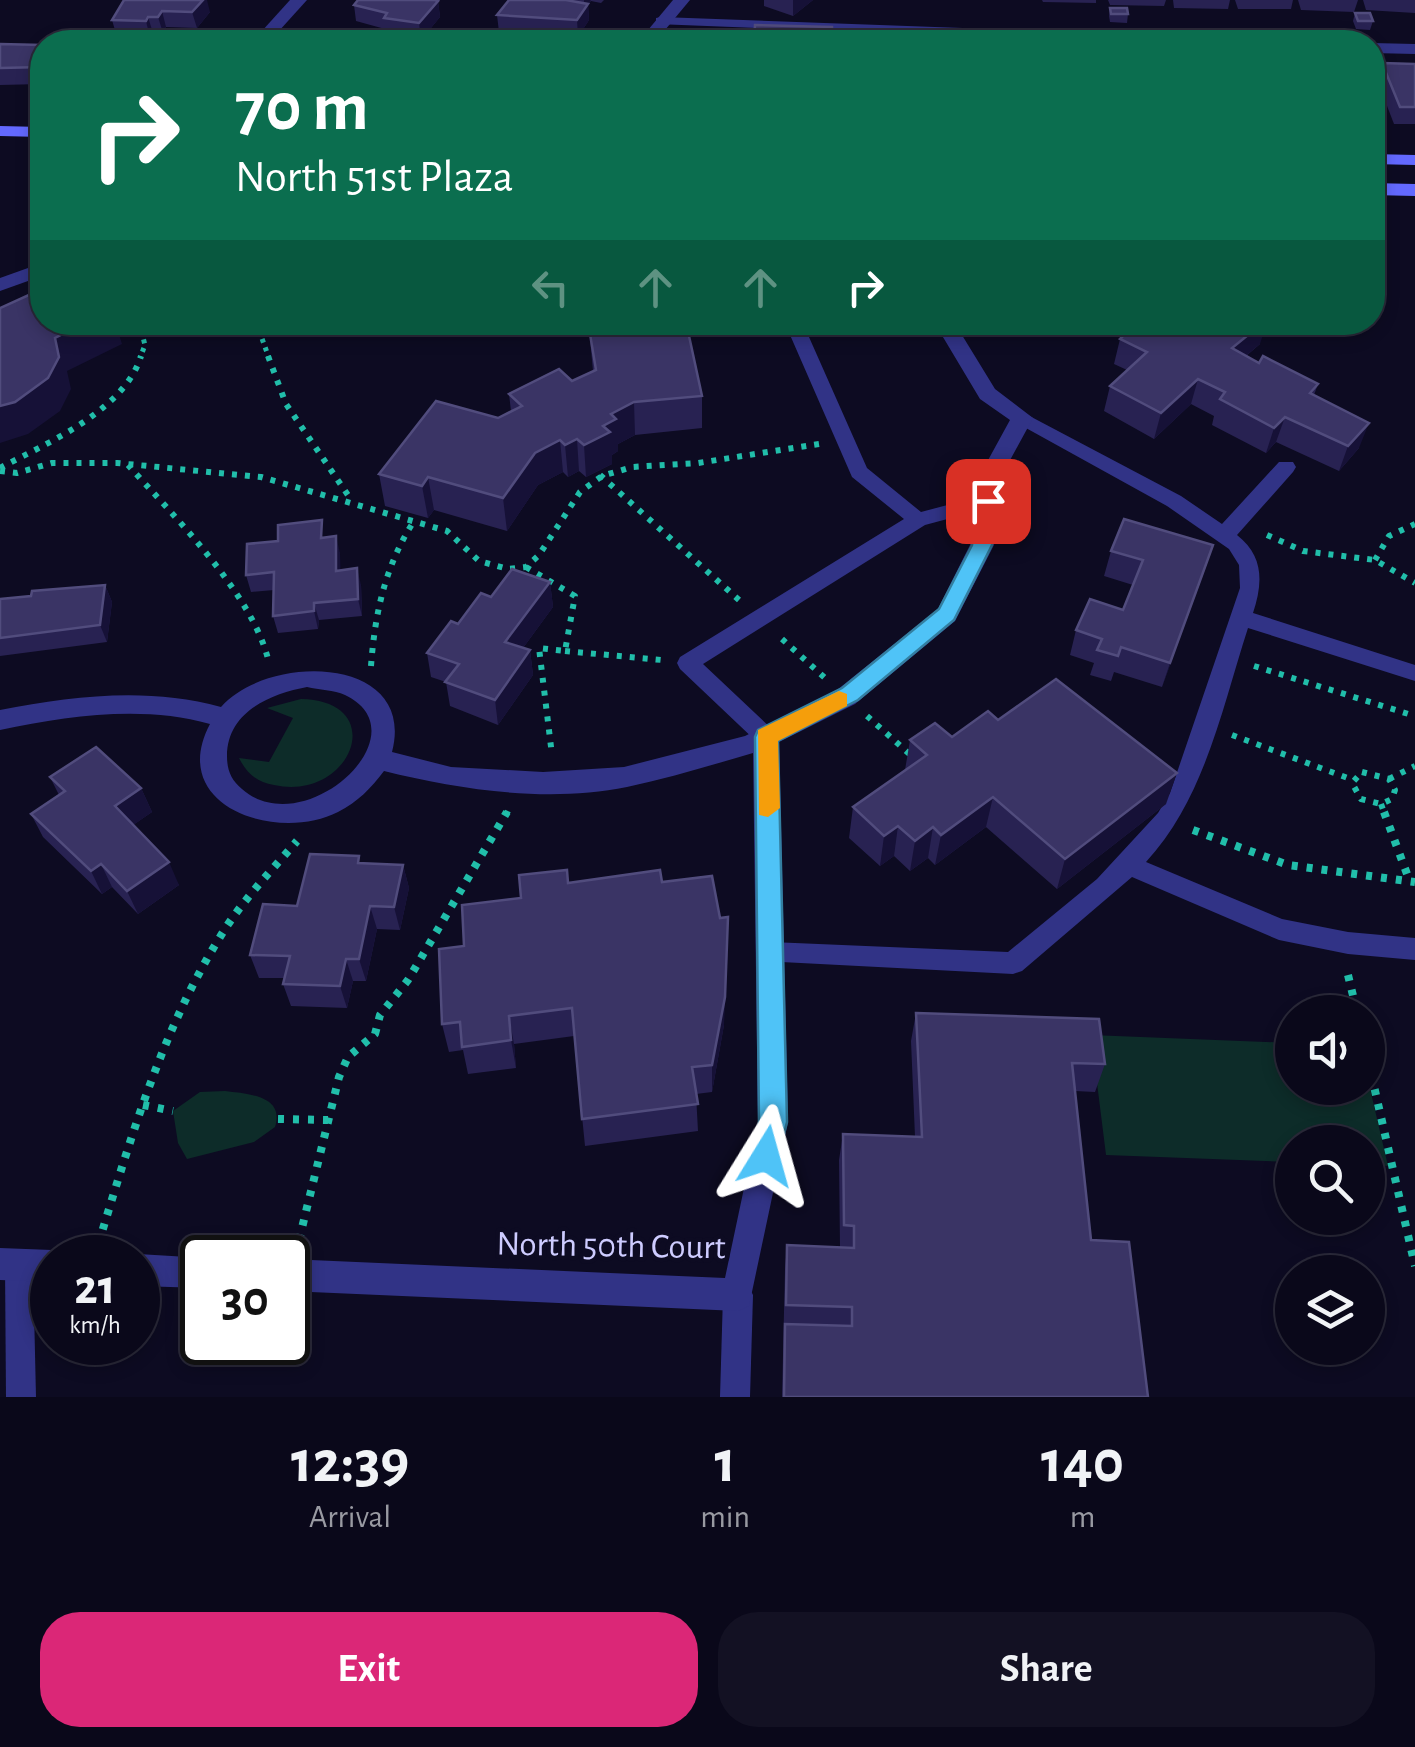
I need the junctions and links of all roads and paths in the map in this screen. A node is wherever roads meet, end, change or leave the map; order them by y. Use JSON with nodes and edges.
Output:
{"nodes":[{"id":1,"x":299,"y":0,"type":"edge"},
{"id":2,"x":682,"y":0,"type":"edge"},
{"id":3,"x":661,"y":21,"type":"junction"},
{"id":4,"x":271,"y":30,"type":"edge"},
{"id":5,"x":655,"y":30,"type":"edge"},
{"id":6,"x":895,"y":30,"type":"edge"},
{"id":7,"x":1385,"y":48,"type":"edge"},
{"id":8,"x":1415,"y":49,"type":"edge"},
{"id":9,"x":0,"y":131,"type":"edge"},
{"id":10,"x":30,"y":132,"type":"edge"},
{"id":11,"x":1385,"y":159,"type":"edge"},
{"id":12,"x":1415,"y":160,"type":"edge"},
{"id":13,"x":1385,"y":189,"type":"edge"},
{"id":14,"x":1415,"y":190,"type":"edge"},
{"id":15,"x":30,"y":274,"type":"edge"},
{"id":16,"x":0,"y":286,"type":"edge"},
{"id":17,"x":145,"y":335,"type":"edge"},
{"id":18,"x":261,"y":335,"type":"edge"},
{"id":19,"x":799,"y":335,"type":"edge"},
{"id":20,"x":952,"y":335,"type":"edge"},
{"id":21,"x":1022,"y":418,"type":"junction"},
{"id":22,"x":845,"y":440,"type":"junction"},
{"id":23,"x":128,"y":464,"type":"junction"},
{"id":24,"x":1286,"y":468,"type":"dead end"},
{"id":25,"x":0,"y":470,"type":"edge"},
{"id":26,"x":988,"y":501,"type":"junction"},
{"id":27,"x":353,"y":502,"type":"junction"},
{"id":28,"x":918,"y":520,"type":"junction"},
{"id":29,"x":414,"y":521,"type":"junction"},
{"id":30,"x":1415,"y":524,"type":"edge"},
{"id":31,"x":1230,"y":529,"type":"junction"},
{"id":32,"x":1375,"y":560,"type":"junction"},
{"id":33,"x":526,"y":567,"type":"junction"},
{"id":34,"x":1415,"y":583,"type":"edge"},
{"id":35,"x":1241,"y":617,"type":"junction"},
{"id":36,"x":565,"y":650,"type":"junction"},
{"id":37,"x":1227,"y":658,"type":"junction"},
{"id":38,"x":688,"y":663,"type":"junction"},
{"id":39,"x":1415,"y":673,"type":"edge"},
{"id":40,"x":265,"y":689,"type":"junction"},
{"id":41,"x":368,"y":697,"type":"junction"},
{"id":42,"x":1415,"y":716,"type":"edge"},
{"id":43,"x":227,"y":719,"type":"junction"},
{"id":44,"x":0,"y":720,"type":"edge"},
{"id":45,"x":1204,"y":724,"type":"junction"},
{"id":46,"x":766,"y":737,"type":"junction"},
{"id":47,"x":381,"y":760,"type":"junction"},
{"id":48,"x":1415,"y":766,"type":"edge"},
{"id":49,"x":1388,"y":779,"type":"junction"},
{"id":50,"x":1353,"y":780,"type":"junction"},
{"id":51,"x":527,"y":781,"type":"junction"},
{"id":52,"x":555,"y":781,"type":"junction"},
{"id":53,"x":1382,"y":804,"type":"junction"},
{"id":54,"x":324,"y":806,"type":"junction"},
{"id":55,"x":1169,"y":820,"type":"junction"},
{"id":56,"x":1128,"y":865,"type":"junction"},
{"id":57,"x":1413,"y":882,"type":"edge"},
{"id":58,"x":1415,"y":950,"type":"edge"},
{"id":59,"x":771,"y":953,"type":"junction"},
{"id":60,"x":142,"y":1105,"type":"junction"},
{"id":61,"x":1378,"y":1105,"type":"edge"},
{"id":62,"x":173,"y":1111,"type":"dead end"},
{"id":63,"x":278,"y":1119,"type":"dead end"},
{"id":64,"x":328,"y":1120,"type":"junction"},
{"id":65,"x":101,"y":1235,"type":"edge"},
{"id":66,"x":299,"y":1235,"type":"edge"},
{"id":67,"x":10,"y":1264,"type":"edge"},
{"id":68,"x":1415,"y":1266,"type":"edge"},
{"id":69,"x":310,"y":1277,"type":"edge"},
{"id":70,"x":738,"y":1295,"type":"junction"},
{"id":71,"x":20,"y":1397,"type":"edge"},
{"id":72,"x":735,"y":1397,"type":"edge"}],
"edges":[{"from":1,"to":4,"type":"street"},
{"from":2,"to":3,"type":"street"},
{"from":3,"to":5,"type":"street"},
{"from":3,"to":6,"type":"lane"},
{"from":7,"to":8,"type":"lane"},
{"from":9,"to":10,"type":"main road"},
{"from":11,"to":12,"type":"main road"},
{"from":13,"to":14,"type":"main road"},
{"from":15,"to":16,"type":"street"},
{"from":17,"to":25,"type":"path"},
{"from":18,"to":27,"type":"path"},
{"from":19,"to":22,"type":"lane"},
{"from":20,"to":21,"type":"street"},
{"from":21,"to":26,"type":"street"},
{"from":21,"to":31,"type":"lane"},
{"from":22,"to":28,"type":"lane"},
{"from":22,"to":33,"type":"path"},
{"from":23,"to":25,"type":"path"},
{"from":23,"to":27,"type":"path"},
{"from":23,"to":40,"type":"path"},
{"from":24,"to":31,"type":"lane"},
{"from":26,"to":28,"type":"lane"},
{"from":26,"to":46,"type":"street"},
{"from":27,"to":29,"type":"path"},
{"from":28,"to":38,"type":"lane"},
{"from":29,"to":33,"type":"path"},
{"from":29,"to":41,"type":"path"},
{"from":30,"to":32,"type":"path"},
{"from":31,"to":32,"type":"path"},
{"from":31,"to":35,"type":"lane"},
{"from":32,"to":34,"type":"path"},
{"from":33,"to":36,"type":"path"},
{"from":35,"to":37,"type":"lane"},
{"from":35,"to":39,"type":"lane"},
{"from":36,"to":38,"type":"path"},
{"from":36,"to":52,"type":"path"},
{"from":37,"to":42,"type":"path"},
{"from":37,"to":45,"type":"lane"},
{"from":38,"to":46,"type":"lane"},
{"from":40,"to":41,"type":"street"},
{"from":40,"to":43,"type":"street"},
{"from":41,"to":47,"type":"street"},
{"from":43,"to":44,"type":"street"},
{"from":43,"to":54,"type":"street"},
{"from":45,"to":50,"type":"path"},
{"from":45,"to":55,"type":"lane"},
{"from":46,"to":52,"type":"street"},
{"from":46,"to":59,"type":"street","name":"North 50th Court"},
{"from":47,"to":51,"type":"street"},
{"from":47,"to":54,"type":"street"},
{"from":48,"to":49,"type":"path"},
{"from":49,"to":50,"type":"path"},
{"from":49,"to":53,"type":"path"},
{"from":50,"to":53,"type":"path"},
{"from":51,"to":52,"type":"street"},
{"from":51,"to":64,"type":"path"},
{"from":53,"to":57,"type":"path"},
{"from":54,"to":60,"type":"path"},
{"from":55,"to":56,"type":"lane"},
{"from":55,"to":57,"type":"path"},
{"from":56,"to":58,"type":"lane"},
{"from":56,"to":59,"type":"lane"},
{"from":59,"to":70,"type":"street","name":"North 50th Court"},
{"from":60,"to":62,"type":"path"},
{"from":60,"to":65,"type":"path"},
{"from":61,"to":68,"type":"path"},
{"from":63,"to":64,"type":"path"},
{"from":64,"to":66,"type":"path"},
{"from":67,"to":71,"type":"lane"},
{"from":69,"to":70,"type":"street","name":"North 50th Court"},
{"from":70,"to":72,"type":"lane"}]}
